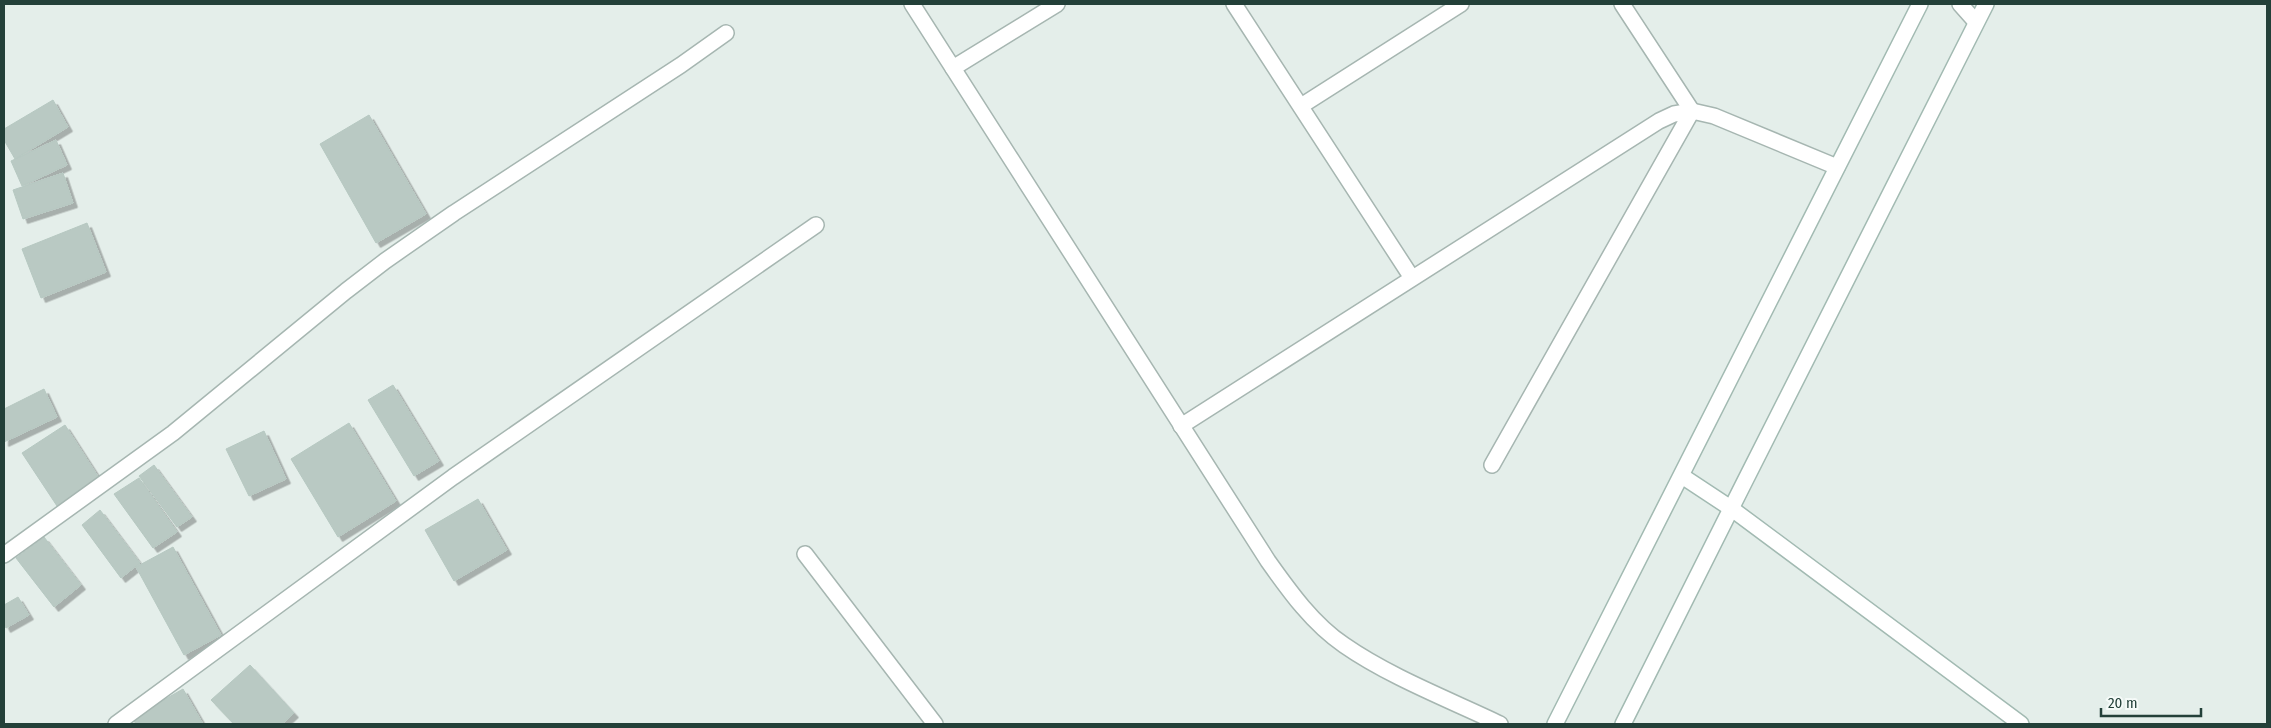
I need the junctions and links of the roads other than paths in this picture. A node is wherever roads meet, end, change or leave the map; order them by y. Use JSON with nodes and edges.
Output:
{"nodes":[{"id":1,"x":912,"y":4,"type":"edge"},
{"id":2,"x":1057,"y":4,"type":"edge"},
{"id":3,"x":1234,"y":4,"type":"edge"},
{"id":4,"x":1461,"y":4,"type":"edge"},
{"id":5,"x":1622,"y":4,"type":"edge"},
{"id":6,"x":1920,"y":4,"type":"edge"},
{"id":7,"x":1960,"y":4,"type":"edge"},
{"id":8,"x":1986,"y":4,"type":"edge"},
{"id":9,"x":1976,"y":22,"type":"junction"},
{"id":10,"x":726,"y":33,"type":"dead end"},
{"id":11,"x":953,"y":68,"type":"junction"},
{"id":12,"x":1301,"y":106,"type":"junction"},
{"id":13,"x":1692,"y":111,"type":"junction"},
{"id":14,"x":1837,"y":168,"type":"junction"},
{"id":15,"x":816,"y":225,"type":"dead end"},
{"id":16,"x":1412,"y":278,"type":"junction"},
{"id":17,"x":1181,"y":426,"type":"junction"},
{"id":18,"x":1492,"y":464,"type":"dead end"},
{"id":19,"x":1682,"y":476,"type":"junction"},
{"id":20,"x":1732,"y":509,"type":"junction"},
{"id":21,"x":805,"y":554,"type":"dead end"},
{"id":22,"x":4,"y":555,"type":"edge"},
{"id":23,"x":116,"y":724,"type":"edge"},
{"id":24,"x":935,"y":724,"type":"edge"},
{"id":25,"x":1500,"y":724,"type":"edge"},
{"id":26,"x":1555,"y":724,"type":"edge"},
{"id":27,"x":1623,"y":724,"type":"edge"},
{"id":28,"x":2021,"y":724,"type":"edge"}],
"edges":[{"from":1,"to":11,"type":"street"},
{"from":2,"to":11,"type":"street"},
{"from":3,"to":12,"type":"street"},
{"from":4,"to":12,"type":"street"},
{"from":5,"to":13,"type":"street"},
{"from":6,"to":14,"type":"street"},
{"from":7,"to":9,"type":"street"},
{"from":8,"to":9,"type":"street"},
{"from":9,"to":20,"type":"street"},
{"from":10,"to":22,"type":"street"},
{"from":11,"to":17,"type":"street"},
{"from":12,"to":16,"type":"street"},
{"from":13,"to":14,"type":"street"},
{"from":13,"to":16,"type":"street"},
{"from":13,"to":18,"type":"street"},
{"from":14,"to":19,"type":"street"},
{"from":15,"to":23,"type":"street"},
{"from":16,"to":17,"type":"street"},
{"from":17,"to":25,"type":"street"},
{"from":19,"to":20,"type":"street"},
{"from":19,"to":26,"type":"street"},
{"from":20,"to":27,"type":"street"},
{"from":20,"to":28,"type":"street"},
{"from":21,"to":24,"type":"street"}]}
